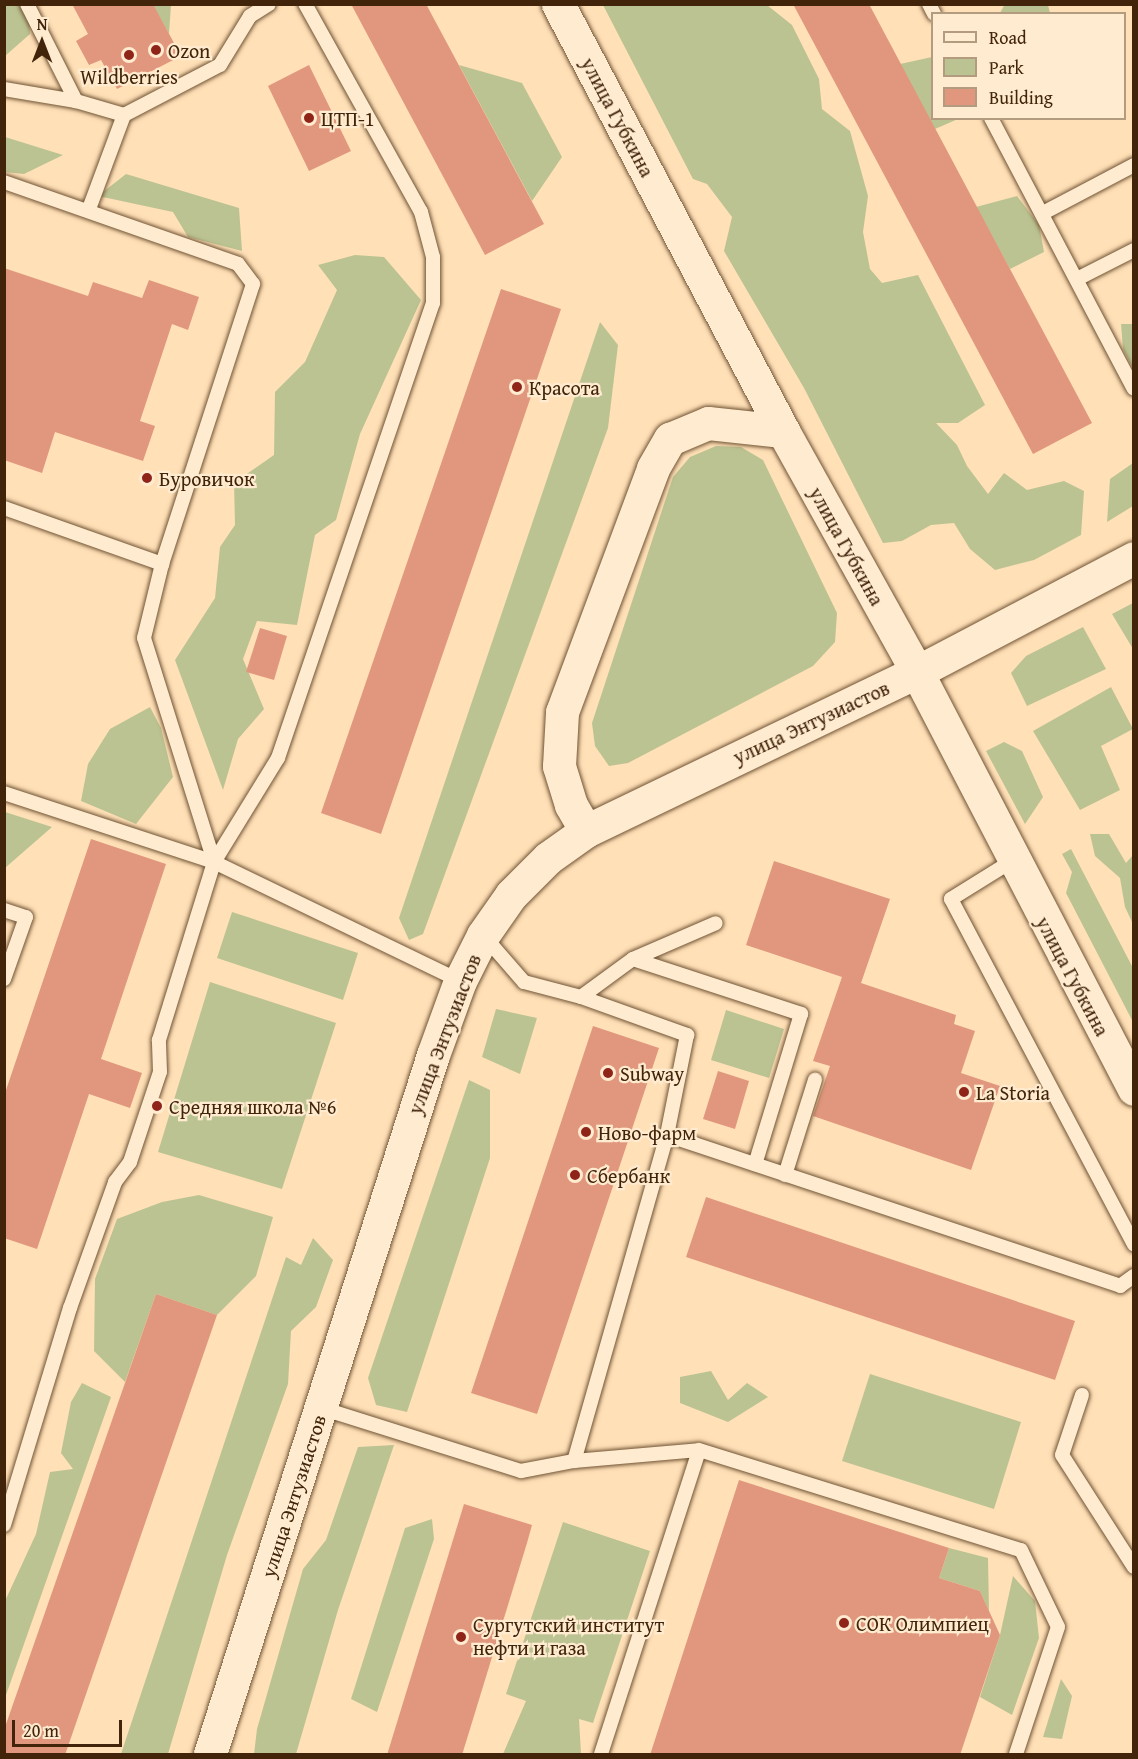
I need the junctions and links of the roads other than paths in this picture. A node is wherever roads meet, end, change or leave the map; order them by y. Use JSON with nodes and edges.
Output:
{"nodes":[{"id":1,"x":27,"y":4,"type":"edge"},
{"id":2,"x":269,"y":4,"type":"edge"},
{"id":3,"x":305,"y":4,"type":"edge"},
{"id":4,"x":558,"y":4,"type":"edge"},
{"id":5,"x":4,"y":89,"type":"edge"},
{"id":6,"x":76,"y":101,"type":"junction"},
{"id":7,"x":124,"y":115,"type":"junction"},
{"id":8,"x":992,"y":120,"type":"edge"},
{"id":9,"x":1134,"y":165,"type":"edge"},
{"id":10,"x":4,"y":182,"type":"edge"},
{"id":11,"x":89,"y":209,"type":"junction"},
{"id":12,"x":1043,"y":213,"type":"junction"},
{"id":13,"x":1134,"y":250,"type":"edge"},
{"id":14,"x":1077,"y":279,"type":"junction"},
{"id":15,"x":1134,"y":389,"type":"edge"},
{"id":16,"x":783,"y":431,"type":"junction"},
{"id":17,"x":4,"y":508,"type":"edge"},
{"id":18,"x":1134,"y":558,"type":"edge"},
{"id":19,"x":162,"y":564,"type":"junction"},
{"id":20,"x":917,"y":672,"type":"junction"},
{"id":21,"x":4,"y":793,"type":"edge"},
{"id":22,"x":586,"y":831,"type":"junction"},
{"id":23,"x":1012,"y":861,"type":"junction"},
{"id":24,"x":214,"y":862,"type":"junction"},
{"id":25,"x":4,"y":910,"type":"edge"},
{"id":26,"x":716,"y":923,"type":"dead end"},
{"id":27,"x":483,"y":935,"type":"junction"},
{"id":28,"x":633,"y":959,"type":"junction"},
{"id":29,"x":4,"y":980,"type":"edge"},
{"id":30,"x":460,"y":981,"type":"junction"},
{"id":31,"x":581,"y":997,"type":"junction"},
{"id":32,"x":815,"y":1080,"type":"dead end"},
{"id":33,"x":1134,"y":1089,"type":"edge"},
{"id":34,"x":667,"y":1135,"type":"junction"},
{"id":35,"x":754,"y":1164,"type":"junction"},
{"id":36,"x":785,"y":1175,"type":"junction"},
{"id":37,"x":1134,"y":1244,"type":"edge"},
{"id":38,"x":1134,"y":1276,"type":"edge"},
{"id":39,"x":1082,"y":1395,"type":"dead end"},
{"id":40,"x":321,"y":1408,"type":"junction"},
{"id":41,"x":699,"y":1450,"type":"junction"},
{"id":42,"x":574,"y":1461,"type":"junction"},
{"id":43,"x":4,"y":1525,"type":"edge"},
{"id":44,"x":1134,"y":1567,"type":"edge"},
{"id":45,"x":210,"y":1755,"type":"edge"},
{"id":46,"x":600,"y":1755,"type":"edge"},
{"id":47,"x":1016,"y":1755,"type":"edge"}],
"edges":[{"from":1,"to":6,"type":"lane"},
{"from":2,"to":7,"type":"lane"},
{"from":3,"to":24,"type":"lane"},
{"from":4,"to":16,"type":"main road","name":"улица Губкина"},
{"from":5,"to":6,"type":"lane"},
{"from":6,"to":7,"type":"lane"},
{"from":7,"to":11,"type":"lane"},
{"from":8,"to":12,"type":"lane"},
{"from":9,"to":12,"type":"lane"},
{"from":10,"to":11,"type":"lane"},
{"from":11,"to":19,"type":"lane"},
{"from":12,"to":14,"type":"lane"},
{"from":13,"to":14,"type":"lane"},
{"from":14,"to":15,"type":"lane"},
{"from":16,"to":20,"type":"main road","name":"улица Губкина"},
{"from":16,"to":22,"type":"main road"},
{"from":17,"to":19,"type":"lane"},
{"from":18,"to":20,"type":"main road","name":"улица Энтузиастов"},
{"from":19,"to":24,"type":"lane"},
{"from":20,"to":22,"type":"main road","name":"улица Энтузиастов"},
{"from":20,"to":23,"type":"main road","name":"улица Губкина"},
{"from":21,"to":24,"type":"lane"},
{"from":22,"to":27,"type":"main road","name":"улица Энтузиастов"},
{"from":23,"to":33,"type":"main road","name":"улица Губкина"},
{"from":23,"to":37,"type":"lane"},
{"from":24,"to":30,"type":"lane"},
{"from":24,"to":43,"type":"lane"},
{"from":25,"to":29,"type":"lane"},
{"from":26,"to":28,"type":"lane"},
{"from":27,"to":30,"type":"main road","name":"улица Энтузиастов"},
{"from":27,"to":31,"type":"lane"},
{"from":28,"to":31,"type":"lane"},
{"from":28,"to":35,"type":"lane"},
{"from":30,"to":40,"type":"main road","name":"улица Энтузиастов"},
{"from":31,"to":34,"type":"lane"},
{"from":32,"to":36,"type":"lane"},
{"from":34,"to":35,"type":"lane"},
{"from":34,"to":42,"type":"lane"},
{"from":35,"to":36,"type":"lane"},
{"from":36,"to":38,"type":"lane"},
{"from":39,"to":44,"type":"lane"},
{"from":40,"to":42,"type":"lane"},
{"from":40,"to":45,"type":"main road","name":"улица Энтузиастов"},
{"from":41,"to":42,"type":"lane"},
{"from":41,"to":46,"type":"lane"},
{"from":41,"to":47,"type":"lane"}]}
